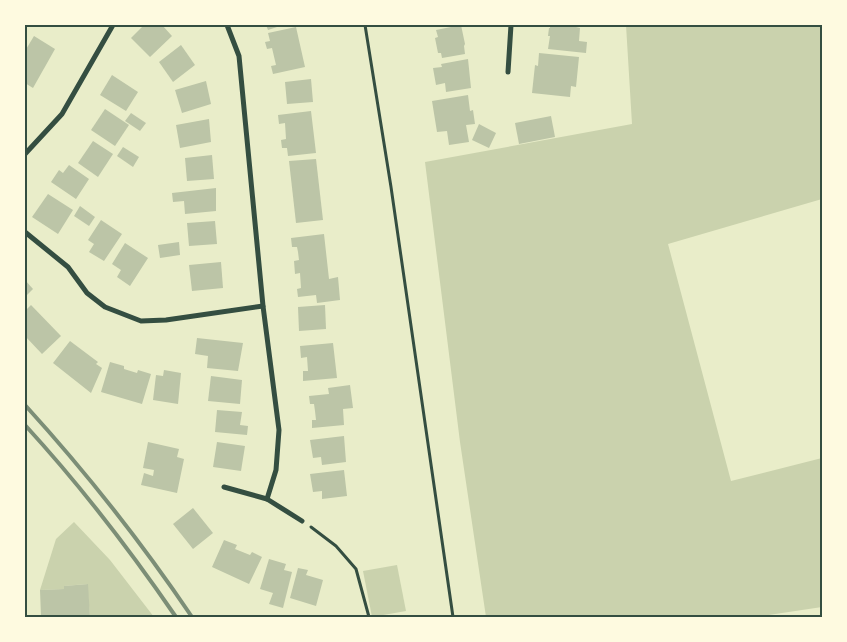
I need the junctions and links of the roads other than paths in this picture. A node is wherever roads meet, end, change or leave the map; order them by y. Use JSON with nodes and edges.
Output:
{"nodes":[{"id":1,"x":114,"y":25,"type":"edge"},
{"id":2,"x":227,"y":25,"type":"edge"},
{"id":3,"x":511,"y":25,"type":"edge"},
{"id":4,"x":508,"y":72,"type":"dead end"},
{"id":5,"x":25,"y":154,"type":"edge"},
{"id":6,"x":25,"y":232,"type":"edge"},
{"id":7,"x":263,"y":306,"type":"junction"},
{"id":8,"x":224,"y":488,"type":"dead end"},
{"id":9,"x":267,"y":499,"type":"junction"},
{"id":10,"x":302,"y":521,"type":"road end"},
{"id":11,"x":25,"y":605,"type":"edge"},
{"id":12,"x":25,"y":616,"type":"edge"}],
"edges":[{"from":1,"to":5,"type":"street"},
{"from":2,"to":7,"type":"street"},
{"from":3,"to":4,"type":"street"},
{"from":6,"to":7,"type":"street"},
{"from":7,"to":9,"type":"street"},
{"from":8,"to":9,"type":"street"},
{"from":9,"to":10,"type":"street"},
{"from":11,"to":12,"type":"lane"}]}
